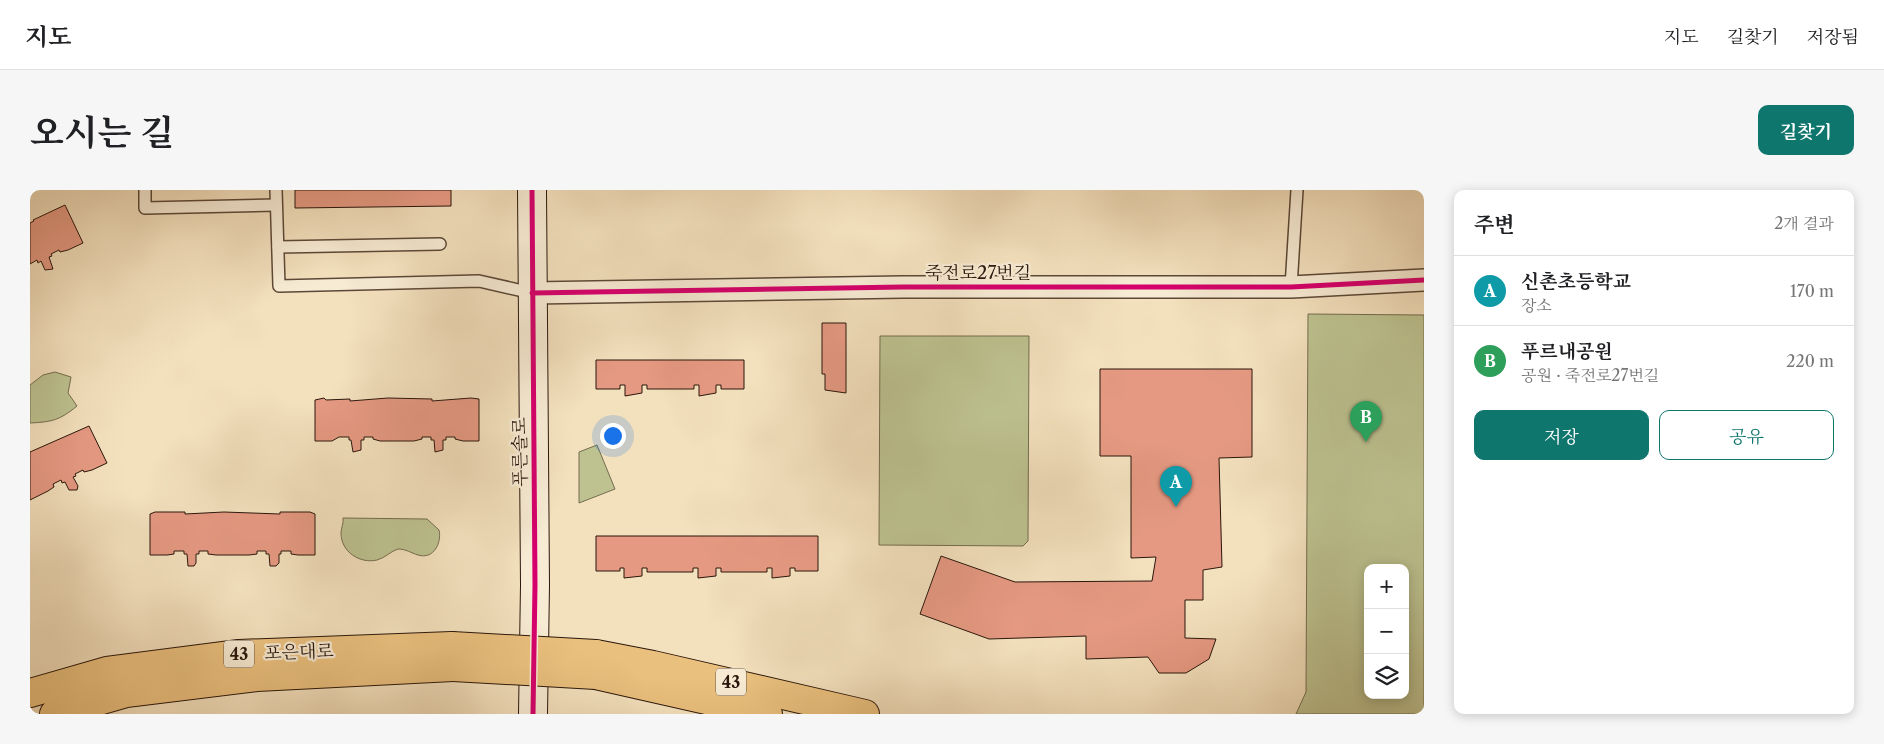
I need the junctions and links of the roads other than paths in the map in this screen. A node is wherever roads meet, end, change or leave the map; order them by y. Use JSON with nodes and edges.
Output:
{"nodes":[{"id":1,"x":145,"y":190,"type":"edge"},
{"id":2,"x":276,"y":190,"type":"edge"},
{"id":3,"x":532,"y":190,"type":"edge"},
{"id":4,"x":1297,"y":190,"type":"edge"},
{"id":5,"x":276,"y":205,"type":"junction"},
{"id":6,"x":440,"y":244,"type":"dead end"},
{"id":7,"x":278,"y":246,"type":"junction"},
{"id":8,"x":1424,"y":280,"type":"edge"},
{"id":9,"x":1291,"y":287,"type":"junction"},
{"id":10,"x":532,"y":292,"type":"junction"},
{"id":11,"x":453,"y":657,"type":"junction"},
{"id":12,"x":596,"y":665,"type":"junction"},
{"id":13,"x":30,"y":693,"type":"edge"},
{"id":14,"x":54,"y":714,"type":"edge"},
{"id":15,"x":533,"y":714,"type":"edge"},
{"id":16,"x":768,"y":714,"type":"edge"},
{"id":17,"x":865,"y":714,"type":"edge"}],
"edges":[{"from":1,"to":5,"type":"lane"},
{"from":2,"to":5,"type":"lane"},
{"from":3,"to":10,"type":"street","name":"푸른솔로"},
{"from":4,"to":9,"type":"lane"},
{"from":5,"to":7,"type":"lane"},
{"from":6,"to":7,"type":"lane"},
{"from":7,"to":10,"type":"lane"},
{"from":8,"to":9,"type":"street","name":"죽전로27번길"},
{"from":9,"to":10,"type":"street","name":"죽전로27번길"},
{"from":10,"to":15,"type":"street","name":"푸른솔로"},
{"from":11,"to":12,"type":"highway","number":"43","bridge":true},
{"from":11,"to":13,"type":"highway","name":"포은대로","number":"43"},
{"from":11,"to":14,"type":"highway","name":"포은대로","number":"43"},
{"from":12,"to":16,"type":"highway","number":"43"},
{"from":12,"to":17,"type":"highway","number":"43"}]}
